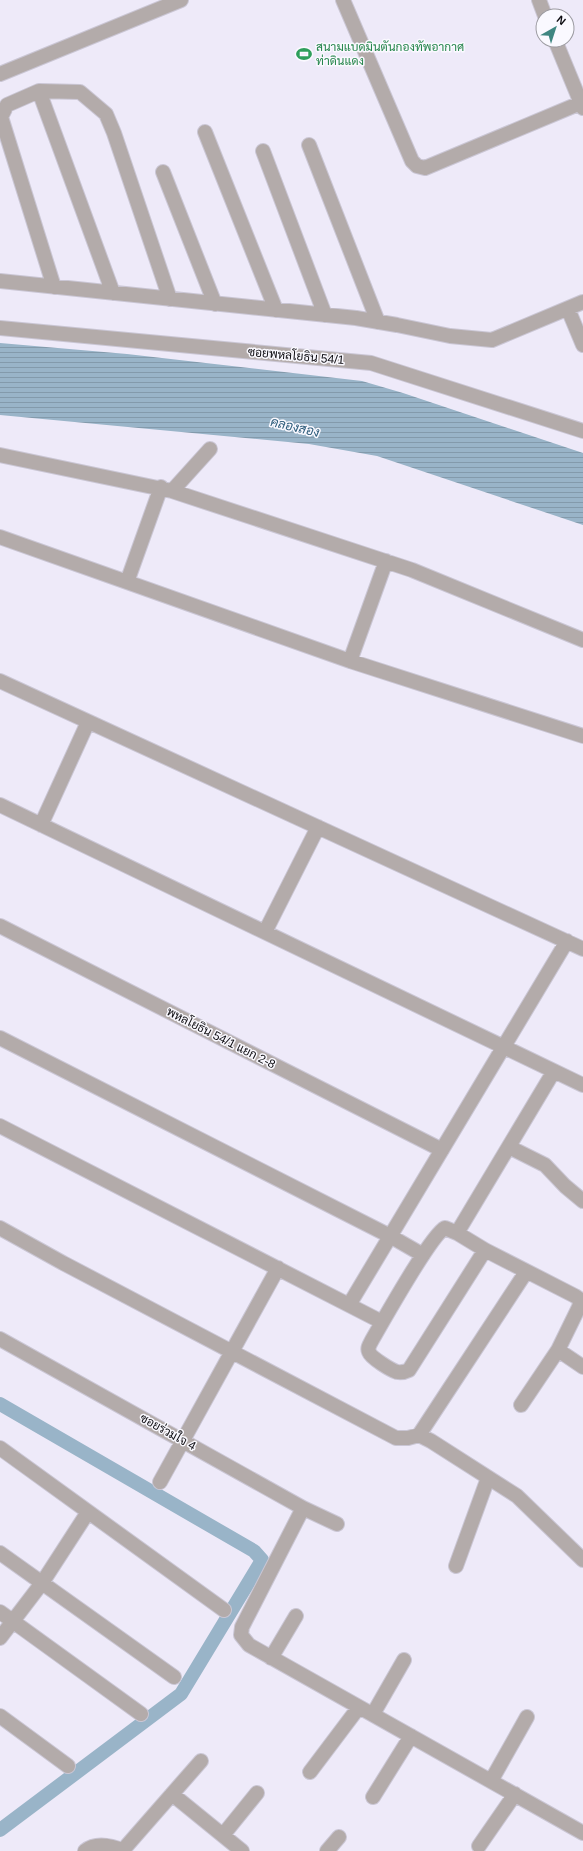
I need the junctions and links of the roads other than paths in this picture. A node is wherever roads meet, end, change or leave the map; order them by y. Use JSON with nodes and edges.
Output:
{"nodes":[{"id":1,"x":182,"y":0,"type":"edge"},
{"id":2,"x":343,"y":0,"type":"edge"},
{"id":3,"x":558,"y":48,"type":"edge"},
{"id":4,"x":0,"y":74,"type":"edge"},
{"id":5,"x":38,"y":91,"type":"junction"},
{"id":6,"x":582,"y":104,"type":"edge"},
{"id":7,"x":204,"y":132,"type":"dead end"},
{"id":8,"x":310,"y":145,"type":"dead end"},
{"id":9,"x":263,"y":151,"type":"dead end"},
{"id":10,"x":163,"y":172,"type":"dead end"},
{"id":11,"x":0,"y":281,"type":"edge"},
{"id":12,"x":54,"y":286,"type":"junction"},
{"id":13,"x":113,"y":293,"type":"junction"},
{"id":14,"x":170,"y":299,"type":"junction"},
{"id":15,"x":583,"y":302,"type":"edge"},
{"id":16,"x":215,"y":304,"type":"junction"},
{"id":17,"x":568,"y":308,"type":"junction"},
{"id":18,"x":276,"y":310,"type":"junction"},
{"id":19,"x":326,"y":315,"type":"junction"},
{"id":20,"x":378,"y":322,"type":"junction"},
{"id":21,"x":0,"y":328,"type":"edge"},
{"id":22,"x":583,"y":345,"type":"edge"},
{"id":23,"x":583,"y":431,"type":"edge"},
{"id":24,"x":210,"y":449,"type":"dead end"},
{"id":25,"x":0,"y":454,"type":"edge"},
{"id":26,"x":167,"y":489,"type":"junction"},
{"id":27,"x":0,"y":537,"type":"edge"},
{"id":28,"x":386,"y":561,"type":"junction"},
{"id":29,"x":127,"y":582,"type":"junction"},
{"id":30,"x":583,"y":640,"type":"edge"},
{"id":31,"x":350,"y":661,"type":"junction"},
{"id":32,"x":0,"y":681,"type":"edge"},
{"id":33,"x":88,"y":722,"type":"junction"},
{"id":34,"x":583,"y":736,"type":"edge"},
{"id":35,"x":0,"y":805,"type":"edge"},
{"id":36,"x":41,"y":825,"type":"junction"},
{"id":37,"x":318,"y":827,"type":"junction"},
{"id":38,"x":0,"y":926,"type":"edge"},
{"id":39,"x":265,"y":932,"type":"junction"},
{"id":40,"x":567,"y":941,"type":"junction"},
{"id":41,"x":583,"y":949,"type":"edge"},
{"id":42,"x":0,"y":1038,"type":"edge"},
{"id":43,"x":504,"y":1046,"type":"junction"},
{"id":44,"x":554,"y":1071,"type":"junction"},
{"id":45,"x":583,"y":1085,"type":"edge"},
{"id":46,"x":0,"y":1126,"type":"edge"},
{"id":47,"x":509,"y":1147,"type":"junction"},
{"id":48,"x":442,"y":1150,"type":"junction"},
{"id":49,"x":583,"y":1201,"type":"edge"},
{"id":50,"x":0,"y":1228,"type":"edge"},
{"id":51,"x":457,"y":1232,"type":"junction"},
{"id":52,"x":390,"y":1236,"type":"junction"},
{"id":53,"x":485,"y":1250,"type":"junction"},
{"id":54,"x":423,"y":1256,"type":"junction"},
{"id":55,"x":278,"y":1268,"type":"junction"},
{"id":56,"x":526,"y":1272,"type":"junction"},
{"id":57,"x":350,"y":1305,"type":"junction"},
{"id":58,"x":382,"y":1322,"type":"junction"},
{"id":59,"x":0,"y":1339,"type":"edge"},
{"id":60,"x":558,"y":1350,"type":"junction"},
{"id":61,"x":232,"y":1351,"type":"junction"},
{"id":62,"x":583,"y":1367,"type":"edge"},
{"id":63,"x":521,"y":1405,"type":"dead end"},
{"id":64,"x":420,"y":1436,"type":"junction"},
{"id":65,"x":182,"y":1440,"type":"junction"},
{"id":66,"x":0,"y":1448,"type":"edge"},
{"id":67,"x":488,"y":1478,"type":"junction"},
{"id":68,"x":160,"y":1482,"type":"dead end"},
{"id":69,"x":303,"y":1508,"type":"junction"},
{"id":70,"x":88,"y":1512,"type":"junction"},
{"id":71,"x":337,"y":1524,"type":"dead end"},
{"id":72,"x":0,"y":1553,"type":"edge"},
{"id":73,"x":583,"y":1560,"type":"edge"},
{"id":74,"x":456,"y":1566,"type":"dead end"},
{"id":75,"x":42,"y":1582,"type":"junction"},
{"id":76,"x":224,"y":1610,"type":"dead end"},
{"id":77,"x":0,"y":1612,"type":"edge"},
{"id":78,"x":296,"y":1616,"type":"dead end"},
{"id":79,"x":12,"y":1621,"type":"junction"},
{"id":80,"x":0,"y":1638,"type":"edge"},
{"id":81,"x":271,"y":1658,"type":"junction"},
{"id":82,"x":404,"y":1660,"type":"dead end"},
{"id":83,"x":174,"y":1677,"type":"dead end"},
{"id":84,"x":358,"y":1706,"type":"junction"},
{"id":85,"x":141,"y":1714,"type":"dead end"},
{"id":86,"x":373,"y":1714,"type":"junction"},
{"id":87,"x":0,"y":1716,"type":"edge"},
{"id":88,"x":527,"y":1717,"type":"dead end"},
{"id":89,"x":411,"y":1736,"type":"junction"},
{"id":90,"x":201,"y":1761,"type":"dead end"},
{"id":91,"x":68,"y":1766,"type":"dead end"},
{"id":92,"x":310,"y":1772,"type":"dead end"},
{"id":93,"x":491,"y":1781,"type":"junction"},
{"id":94,"x":257,"y":1793,"type":"dead end"},
{"id":95,"x":172,"y":1794,"type":"junction"},
{"id":96,"x":515,"y":1794,"type":"junction"},
{"id":97,"x":373,"y":1797,"type":"dead end"},
{"id":98,"x":583,"y":1833,"type":"edge"},
{"id":99,"x":223,"y":1835,"type":"junction"},
{"id":100,"x":339,"y":1837,"type":"dead end"},
{"id":101,"x":479,"y":1846,"type":"dead end"},
{"id":102,"x":124,"y":1850,"type":"edge"},
{"id":103,"x":85,"y":1851,"type":"edge"},
{"id":104,"x":242,"y":1851,"type":"edge"},
{"id":105,"x":327,"y":1851,"type":"edge"}],
"edges":[{"from":1,"to":4,"type":"street"},
{"from":2,"to":6,"type":"street"},
{"from":3,"to":6,"type":"street"},
{"from":5,"to":12,"type":"street"},
{"from":5,"to":13,"type":"street"},
{"from":5,"to":14,"type":"street"},
{"from":7,"to":18,"type":"street"},
{"from":8,"to":20,"type":"street"},
{"from":9,"to":19,"type":"street"},
{"from":10,"to":16,"type":"street"},
{"from":11,"to":12,"type":"street"},
{"from":12,"to":13,"type":"street"},
{"from":13,"to":14,"type":"street"},
{"from":14,"to":16,"type":"street"},
{"from":15,"to":17,"type":"street"},
{"from":16,"to":18,"type":"street"},
{"from":17,"to":20,"type":"street"},
{"from":17,"to":22,"type":"street"},
{"from":18,"to":19,"type":"street"},
{"from":19,"to":20,"type":"street"},
{"from":21,"to":23,"type":"street","name":"ซอยพหลโยธิน 54/1"},
{"from":24,"to":26,"type":"street"},
{"from":25,"to":26,"type":"street"},
{"from":26,"to":28,"type":"street"},
{"from":26,"to":29,"type":"street"},
{"from":27,"to":29,"type":"street"},
{"from":28,"to":30,"type":"street"},
{"from":28,"to":31,"type":"street"},
{"from":29,"to":31,"type":"street"},
{"from":31,"to":34,"type":"street"},
{"from":32,"to":33,"type":"street"},
{"from":33,"to":36,"type":"street"},
{"from":33,"to":37,"type":"street"},
{"from":35,"to":36,"type":"street"},
{"from":36,"to":39,"type":"street"},
{"from":37,"to":39,"type":"street"},
{"from":37,"to":40,"type":"street"},
{"from":38,"to":48,"type":"street","name":"พหลโยธิน 54/1 แยก 2-8"},
{"from":39,"to":43,"type":"street"},
{"from":40,"to":41,"type":"street"},
{"from":40,"to":43,"type":"street"},
{"from":42,"to":52,"type":"street"},
{"from":43,"to":44,"type":"street"},
{"from":43,"to":48,"type":"street"},
{"from":44,"to":45,"type":"street"},
{"from":44,"to":47,"type":"street"},
{"from":46,"to":55,"type":"street"},
{"from":47,"to":49,"type":"street"},
{"from":47,"to":51,"type":"street"},
{"from":48,"to":52,"type":"street"},
{"from":50,"to":61,"type":"street"},
{"from":51,"to":53,"type":"street"},
{"from":51,"to":54,"type":"street"},
{"from":52,"to":54,"type":"street"},
{"from":52,"to":57,"type":"street"},
{"from":53,"to":56,"type":"street"},
{"from":53,"to":58,"type":"street"},
{"from":54,"to":58,"type":"street"},
{"from":55,"to":57,"type":"street"},
{"from":55,"to":61,"type":"street"},
{"from":56,"to":60,"type":"street"},
{"from":56,"to":64,"type":"street"},
{"from":57,"to":58,"type":"street"},
{"from":59,"to":65,"type":"street","name":"ซอยร่วมใจ 4"},
{"from":60,"to":62,"type":"street"},
{"from":60,"to":63,"type":"street"},
{"from":61,"to":64,"type":"street"},
{"from":61,"to":65,"type":"street"},
{"from":64,"to":67,"type":"street"},
{"from":65,"to":68,"type":"street"},
{"from":65,"to":69,"type":"street","name":"ซอยร่วมใจ 4"},
{"from":66,"to":70,"type":"street"},
{"from":67,"to":73,"type":"street"},
{"from":67,"to":74,"type":"street"},
{"from":69,"to":71,"type":"street","name":"ซอยร่วมใจ 4"},
{"from":69,"to":81,"type":"street"},
{"from":70,"to":75,"type":"street"},
{"from":70,"to":76,"type":"street"},
{"from":72,"to":75,"type":"street"},
{"from":75,"to":79,"type":"street"},
{"from":75,"to":83,"type":"street"},
{"from":77,"to":79,"type":"street"},
{"from":78,"to":81,"type":"street"},
{"from":79,"to":80,"type":"street"},
{"from":79,"to":85,"type":"street"},
{"from":81,"to":84,"type":"street"},
{"from":82,"to":86,"type":"street"},
{"from":84,"to":86,"type":"street"},
{"from":84,"to":92,"type":"street"},
{"from":86,"to":89,"type":"street"},
{"from":87,"to":91,"type":"street"},
{"from":88,"to":93,"type":"street"},
{"from":89,"to":93,"type":"street"},
{"from":89,"to":97,"type":"street"},
{"from":90,"to":95,"type":"street"},
{"from":93,"to":96,"type":"street"},
{"from":94,"to":99,"type":"street"},
{"from":95,"to":99,"type":"street"},
{"from":95,"to":102,"type":"street"},
{"from":96,"to":98,"type":"street"},
{"from":96,"to":101,"type":"street"},
{"from":99,"to":104,"type":"street"},
{"from":100,"to":105,"type":"street"},
{"from":102,"to":103,"type":"street"}]}
